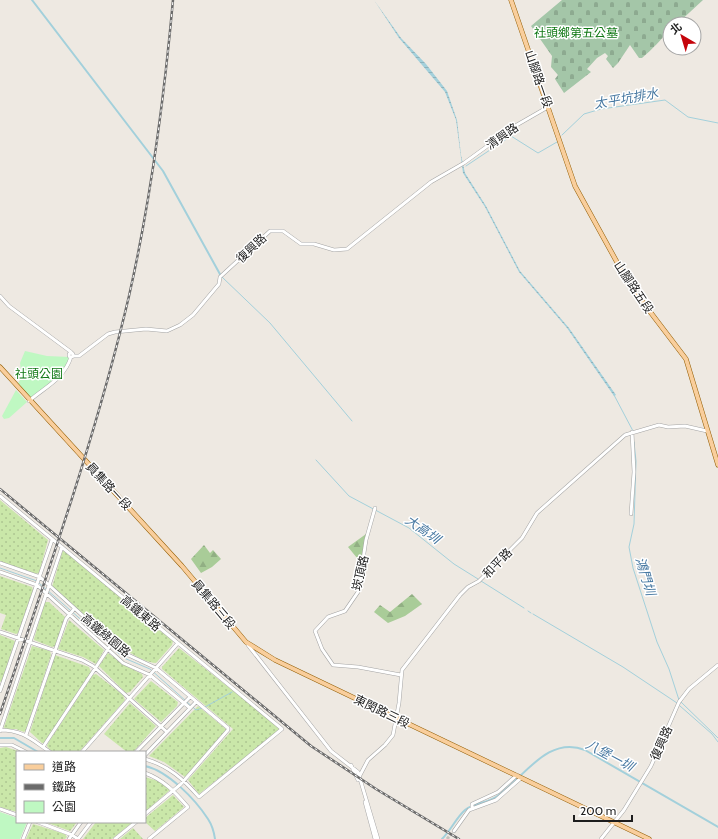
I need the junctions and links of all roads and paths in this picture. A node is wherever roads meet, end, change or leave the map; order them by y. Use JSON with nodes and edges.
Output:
{"nodes":[{"id":1,"x":511,"y":0,"type":"edge"},
{"id":2,"x":548,"y":107,"type":"junction"},
{"id":3,"x":562,"y":143,"type":"joint"},
{"id":4,"x":458,"y":167,"type":"joint"},
{"id":5,"x":0,"y":296,"type":"edge"},
{"id":6,"x":72,"y":355,"type":"junction"},
{"id":7,"x":0,"y":367,"type":"edge"},
{"id":8,"x":0,"y":370,"type":"edge"},
{"id":9,"x":30,"y":401,"type":"junction"},
{"id":10,"x":707,"y":431,"type":"junction"},
{"id":11,"x":633,"y":432,"type":"junction"},
{"id":12,"x":718,"y":465,"type":"edge"},
{"id":13,"x":0,"y":496,"type":"edge"},
{"id":14,"x":375,"y":508,"type":"dead end"},
{"id":15,"x":631,"y":514,"type":"dead end"},
{"id":16,"x":52,"y":540,"type":"junction"},
{"id":17,"x":62,"y":547,"type":"junction"},
{"id":18,"x":0,"y":563,"type":"edge"},
{"id":19,"x":182,"y":566,"type":"joint"},
{"id":20,"x":0,"y":572,"type":"edge"},
{"id":21,"x":40,"y":577,"type":"junction"},
{"id":22,"x":37,"y":585,"type":"junction"},
{"id":23,"x":48,"y":586,"type":"junction"},
{"id":24,"x":45,"y":594,"type":"junction"},
{"id":25,"x":74,"y":609,"type":"junction"},
{"id":26,"x":68,"y":615,"type":"junction"},
{"id":27,"x":0,"y":632,"type":"edge"},
{"id":28,"x":18,"y":638,"type":"junction"},
{"id":29,"x":30,"y":642,"type":"junction"},
{"id":30,"x":246,"y":642,"type":"junction"},
{"id":31,"x":112,"y":643,"type":"junction"},
{"id":32,"x":178,"y":643,"type":"junction"},
{"id":33,"x":55,"y":650,"type":"junction"},
{"id":34,"x":108,"y":650,"type":"junction"},
{"id":35,"x":718,"y":665,"type":"edge"},
{"id":36,"x":96,"y":668,"type":"junction"},
{"id":37,"x":156,"y":668,"type":"junction"},
{"id":38,"x":150,"y":675,"type":"junction"},
{"id":39,"x":401,"y":675,"type":"junction"},
{"id":40,"x":1,"y":686,"type":"edge"},
{"id":41,"x":0,"y":691,"type":"edge"},
{"id":42,"x":190,"y":696,"type":"junction"},
{"id":43,"x":129,"y":698,"type":"junction"},
{"id":44,"x":196,"y":702,"type":"junction"},
{"id":45,"x":183,"y":703,"type":"junction"},
{"id":46,"x":190,"y":708,"type":"junction"},
{"id":47,"x":396,"y":718,"type":"junction"},
{"id":48,"x":161,"y":726,"type":"junction"},
{"id":49,"x":0,"y":731,"type":"edge"},
{"id":50,"x":167,"y":732,"type":"junction"},
{"id":51,"x":26,"y":735,"type":"junction"},
{"id":52,"x":0,"y":745,"type":"edge"},
{"id":53,"x":43,"y":747,"type":"junction"},
{"id":54,"x":24,"y":751,"type":"edge"},
{"id":55,"x":49,"y":751,"type":"edge"},
{"id":56,"x":83,"y":751,"type":"edge"},
{"id":57,"x":137,"y":751,"type":"edge"},
{"id":58,"x":146,"y":754,"type":"edge"},
{"id":59,"x":146,"y":758,"type":"edge"},
{"id":60,"x":146,"y":773,"type":"edge"},
{"id":61,"x":520,"y":777,"type":"junction"},
{"id":62,"x":358,"y":778,"type":"junction"},
{"id":63,"x":184,"y":780,"type":"junction"},
{"id":64,"x":174,"y":790,"type":"junction"},
{"id":65,"x":0,"y":809,"type":"edge"},
{"id":66,"x":472,"y":809,"type":"junction"},
{"id":67,"x":146,"y":813,"type":"edge"},
{"id":68,"x":16,"y":815,"type":"edge"},
{"id":69,"x":30,"y":823,"type":"edge"},
{"id":70,"x":41,"y":823,"type":"edge"},
{"id":71,"x":80,"y":823,"type":"edge"},
{"id":72,"x":90,"y":823,"type":"edge"},
{"id":73,"x":135,"y":823,"type":"edge"},
{"id":74,"x":614,"y":823,"type":"junction"},
{"id":75,"x":454,"y":831,"type":"tunnel mouth"},
{"id":76,"x":72,"y":835,"type":"junction"},
{"id":77,"x":23,"y":839,"type":"edge"},
{"id":78,"x":69,"y":839,"type":"edge"},
{"id":79,"x":78,"y":839,"type":"edge"},
{"id":80,"x":115,"y":839,"type":"edge"},
{"id":81,"x":149,"y":839,"type":"edge"},
{"id":82,"x":377,"y":839,"type":"edge"},
{"id":83,"x":601,"y":839,"type":"edge"},
{"id":84,"x":649,"y":839,"type":"edge"}],
"edges":[{"from":1,"to":2,"type":"main road","name":"山腳路一段"},
{"from":2,"to":3,"type":"main road","name":"山腳路一段"},
{"from":2,"to":4,"type":"street","name":"清興路"},
{"from":3,"to":10,"type":"main road","name":"山腳路五段"},
{"from":4,"to":6,"type":"street","name":"復興路"},
{"from":5,"to":6,"type":"street"},
{"from":6,"to":9,"type":"street"},
{"from":7,"to":9,"type":"main road","name":"員集路一段"},
{"from":8,"to":9,"type":"main road","name":"員集路一段"},
{"from":9,"to":19,"type":"main road","name":"員集路一段"},
{"from":10,"to":11,"type":"street","name":"和平路"},
{"from":10,"to":12,"type":"main road","name":"山腳路五段"},
{"from":11,"to":15,"type":"street"},
{"from":11,"to":39,"type":"street","name":"和平路"},
{"from":13,"to":16,"type":"street","name":"高鐵東路"},
{"from":14,"to":39,"type":"street","name":"崁頂路"},
{"from":16,"to":17,"type":"street","name":"高鐵東路"},
{"from":16,"to":21,"type":"street"},
{"from":17,"to":23,"type":"street"},
{"from":17,"to":32,"type":"street","name":"高鐵東路"},
{"from":18,"to":21,"type":"street","name":"高鐵綠園路"},
{"from":19,"to":30,"type":"main road","name":"員集路三段"},
{"from":20,"to":22,"type":"street","name":"高鐵綠園路"},
{"from":21,"to":22,"type":"street"},
{"from":21,"to":23,"type":"street","name":"高鐵綠園路"},
{"from":22,"to":24,"type":"street","name":"高鐵綠園路"},
{"from":22,"to":28,"type":"street"},
{"from":23,"to":24,"type":"street"},
{"from":23,"to":25,"type":"street","name":"高鐵綠園路"},
{"from":24,"to":26,"type":"street","name":"高鐵綠園路"},
{"from":24,"to":29,"type":"street"},
{"from":25,"to":26,"type":"street"},
{"from":25,"to":31,"type":"street","name":"高鐵綠園路"},
{"from":26,"to":33,"type":"street"},
{"from":26,"to":34,"type":"street","name":"高鐵綠園路"},
{"from":27,"to":28,"type":"street"},
{"from":28,"to":29,"type":"street"},
{"from":28,"to":40,"type":"street"},
{"from":29,"to":33,"type":"street"},
{"from":29,"to":49,"type":"street"},
{"from":30,"to":47,"type":"main road","name":"東閔路三段"},
{"from":30,"to":62,"type":"street"},
{"from":31,"to":34,"type":"street"},
{"from":31,"to":37,"type":"street","name":"高鐵綠園路"},
{"from":32,"to":37,"type":"street"},
{"from":32,"to":63,"type":"street","name":"高鐵東路"},
{"from":33,"to":36,"type":"street"},
{"from":33,"to":51,"type":"street"},
{"from":34,"to":36,"type":"street"},
{"from":34,"to":38,"type":"street","name":"高鐵綠園路"},
{"from":35,"to":74,"type":"street","name":"復興路"},
{"from":36,"to":43,"type":"street"},
{"from":36,"to":53,"type":"street"},
{"from":37,"to":38,"type":"street"},
{"from":37,"to":42,"type":"street","name":"高鐵綠園路"},
{"from":38,"to":43,"type":"street"},
{"from":38,"to":45,"type":"street","name":"高鐵綠園路"},
{"from":39,"to":47,"type":"street","name":"和平路"},
{"from":40,"to":41,"type":"street"},
{"from":42,"to":44,"type":"street","name":"高鐵綠園路"},
{"from":42,"to":45,"type":"street"},
{"from":43,"to":48,"type":"street"},
{"from":43,"to":56,"type":"street"},
{"from":44,"to":46,"type":"street"},
{"from":44,"to":63,"type":"street","name":"高鐵綠園路"},
{"from":45,"to":46,"type":"street","name":"高鐵綠園路"},
{"from":45,"to":48,"type":"street"},
{"from":46,"to":50,"type":"street"},
{"from":47,"to":61,"type":"main road","name":"東閔路三段"},
{"from":47,"to":62,"type":"street","name":"和平路"},
{"from":48,"to":50,"type":"street"},
{"from":48,"to":57,"type":"street"},
{"from":49,"to":51,"type":"street"},
{"from":50,"to":58,"type":"street"},
{"from":51,"to":53,"type":"street"},
{"from":52,"to":54,"type":"street"},
{"from":53,"to":55,"type":"street"},
{"from":59,"to":63,"type":"street"},
{"from":60,"to":64,"type":"street"},
{"from":61,"to":66,"type":"street"},
{"from":61,"to":66,"type":"street"},
{"from":61,"to":74,"type":"main road","name":"東閔路三段"},
{"from":62,"to":82,"type":"street"},
{"from":63,"to":64,"type":"street"},
{"from":64,"to":67,"type":"street"},
{"from":64,"to":81,"type":"street"},
{"from":65,"to":68,"type":"street"},
{"from":66,"to":75,"type":"street"},
{"from":69,"to":77,"type":"street"},
{"from":70,"to":76,"type":"street"},
{"from":71,"to":76,"type":"street"},
{"from":72,"to":79,"type":"street"},
{"from":73,"to":80,"type":"street"},
{"from":74,"to":83,"type":"street"},
{"from":74,"to":84,"type":"main road","name":"東閔路三段"},
{"from":76,"to":78,"type":"street"},
{"from":76,"to":79,"type":"street"}]}
